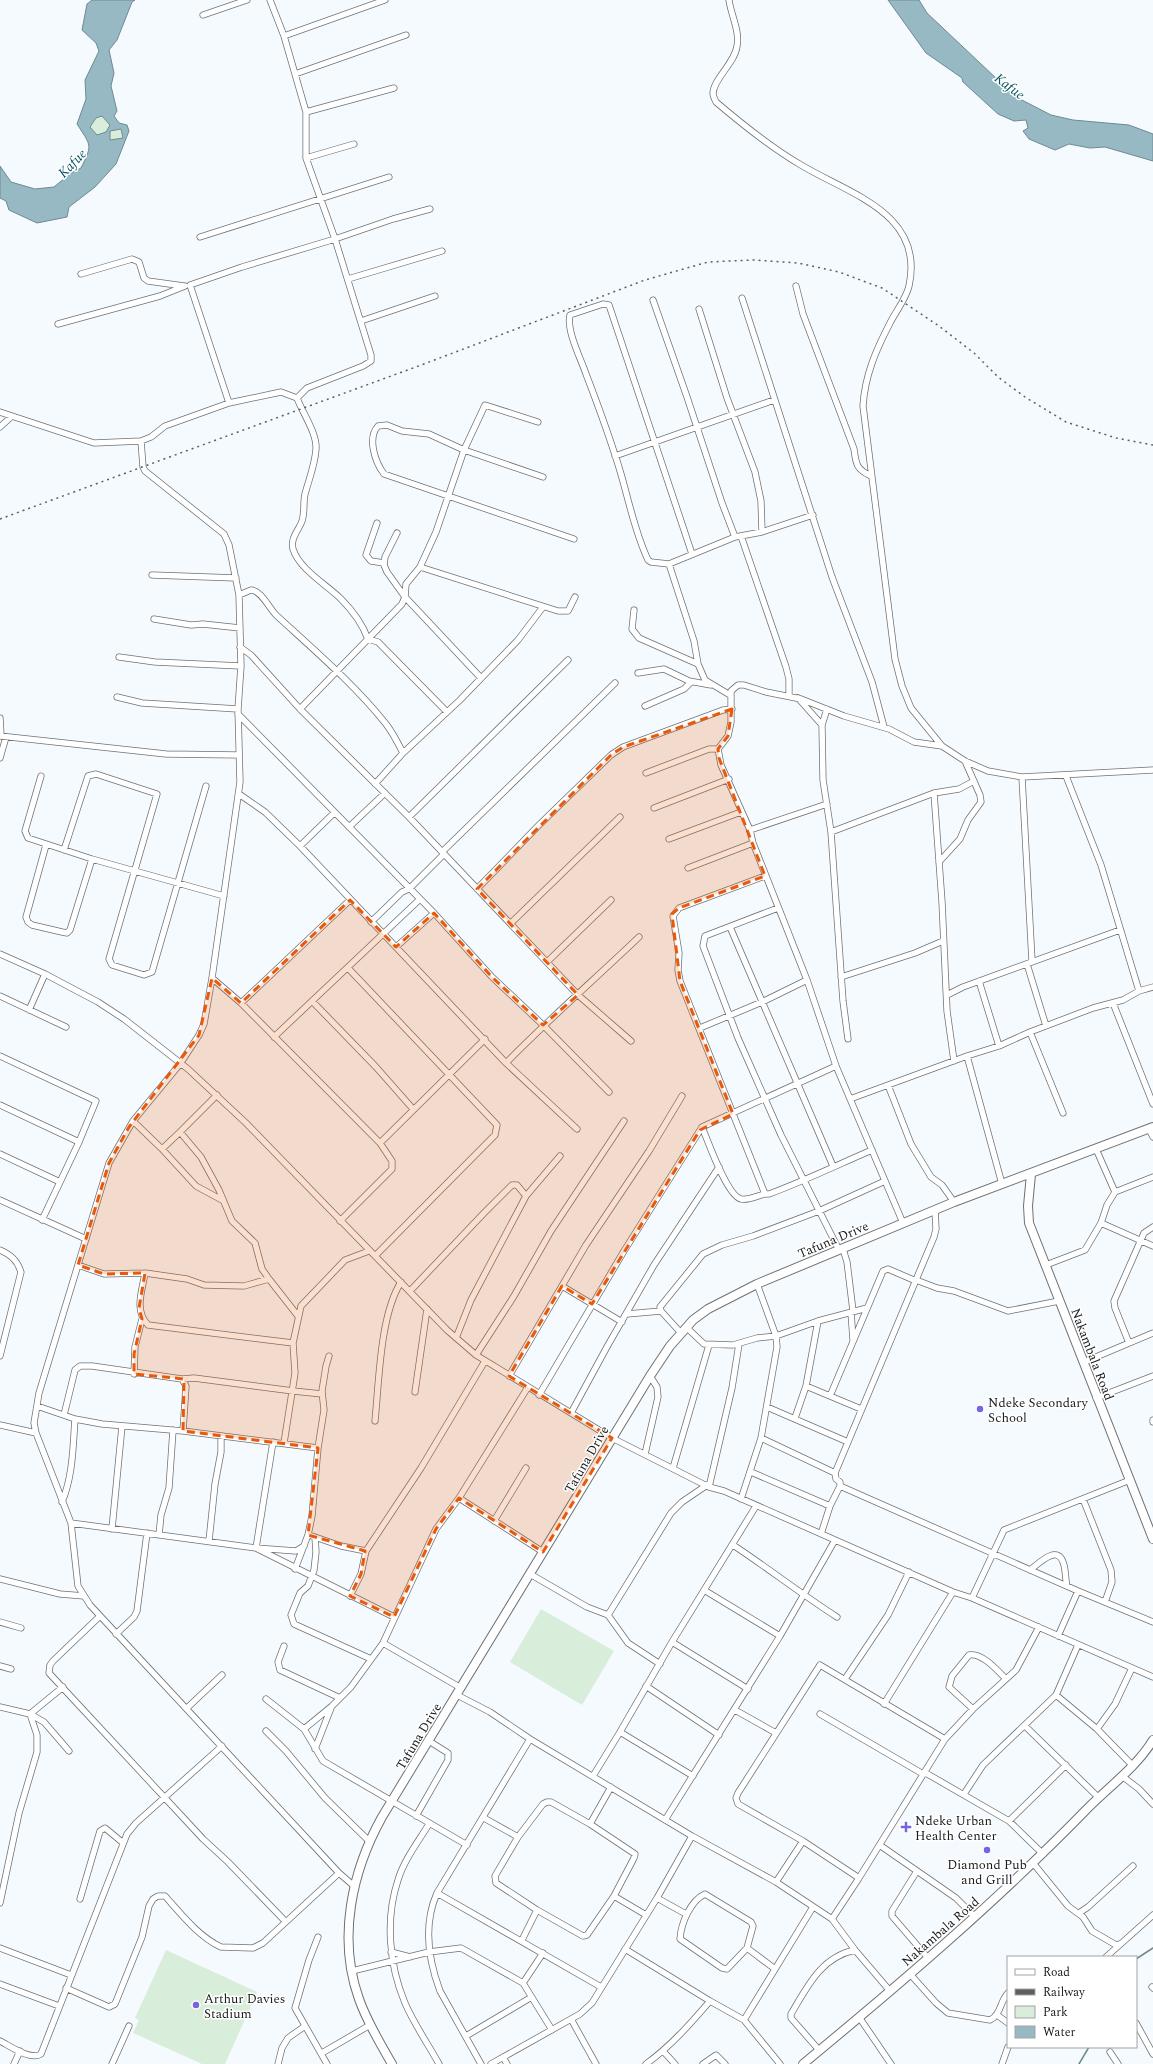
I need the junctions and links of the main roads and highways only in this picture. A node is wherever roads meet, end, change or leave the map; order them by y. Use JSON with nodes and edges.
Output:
{"nodes":[{"id":1,"x":1151,"y":1128,"type":"edge"},
{"id":2,"x":1030,"y":1174,"type":"junction"},
{"id":3,"x":1150,"y":1522,"type":"edge"},
{"id":4,"x":1153,"y":1539,"type":"edge"},
{"id":5,"x":1153,"y":1740,"type":"edge"},
{"id":6,"x":392,"y":2064,"type":"edge"},
{"id":7,"x":803,"y":2064,"type":"edge"}],
"edges":[{"from":1,"to":2,"type":"main road","name":"Tafuna Drive"},
{"from":2,"to":3,"type":"main road","name":"Nakambala Road"},
{"from":2,"to":6,"type":"main road","name":"Tafuna Drive"},
{"from":3,"to":4,"type":"main road","name":"Nakambala Road"},
{"from":5,"to":7,"type":"main road","name":"Nakambala Road"}]}
